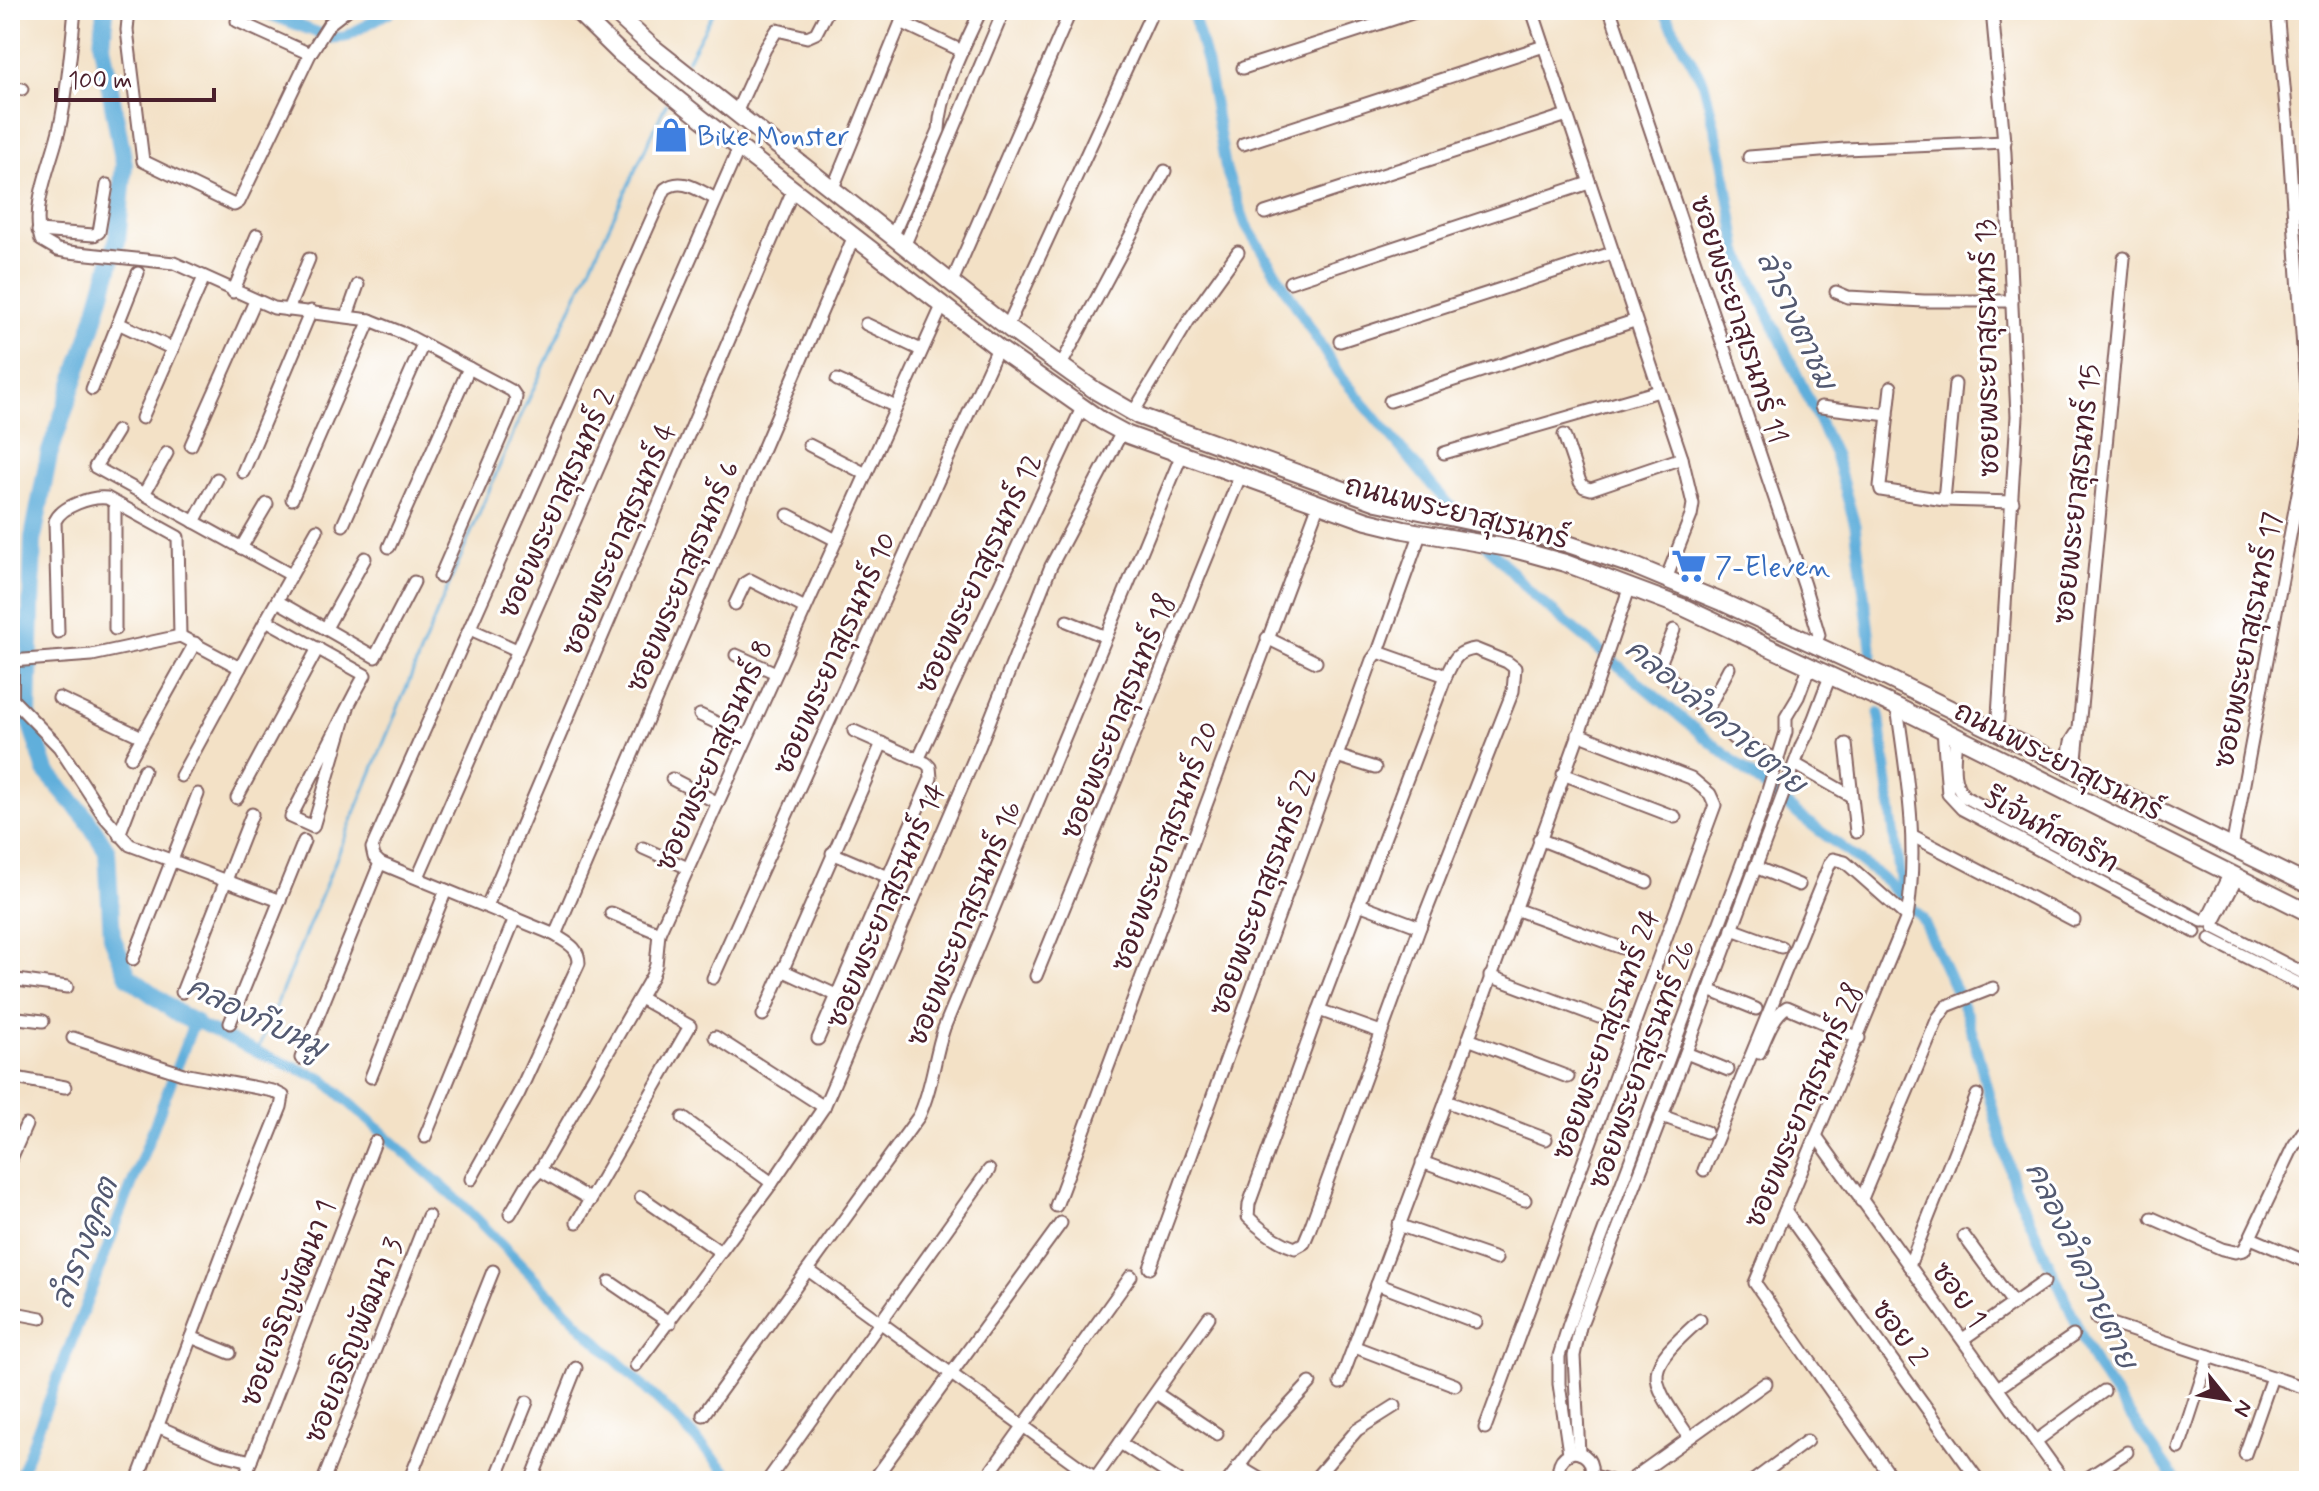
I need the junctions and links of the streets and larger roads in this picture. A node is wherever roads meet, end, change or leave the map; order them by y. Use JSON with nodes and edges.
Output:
{"nodes":[{"id":1,"x":75,"y":10,"type":"edge"},
{"id":2,"x":129,"y":10,"type":"edge"},
{"id":3,"x":347,"y":10,"type":"edge"},
{"id":4,"x":576,"y":10,"type":"edge"},
{"id":5,"x":612,"y":10,"type":"edge"},
{"id":6,"x":828,"y":10,"type":"edge"},
{"id":7,"x":906,"y":10,"type":"edge"},
{"id":8,"x":981,"y":10,"type":"edge"},
{"id":9,"x":1004,"y":10,"type":"edge"},
{"id":10,"x":1071,"y":10,"type":"edge"},
{"id":11,"x":1153,"y":10,"type":"edge"},
{"id":12,"x":1421,"y":10,"type":"edge"},
{"id":13,"x":1532,"y":10,"type":"edge"},
{"id":14,"x":1610,"y":10,"type":"edge"},
{"id":15,"x":1992,"y":10,"type":"edge"},
{"id":16,"x":2277,"y":10,"type":"edge"},
{"id":17,"x":237,"y":21,"type":"dead end"},
{"id":18,"x":901,"y":22,"type":"junction"},
{"id":19,"x":1544,"y":46,"type":"junction"},
{"id":20,"x":962,"y":51,"type":"junction"},
{"id":21,"x":310,"y":54,"type":"junction"},
{"id":22,"x":1243,"y":68,"type":"dead end"},
{"id":23,"x":736,"y":113,"type":"junction"},
{"id":24,"x":1567,"y":115,"type":"junction"},
{"id":25,"x":2005,"y":142,"type":"junction"},
{"id":26,"x":1243,"y":144,"type":"dead end"},
{"id":27,"x":739,"y":148,"type":"junction"},
{"id":28,"x":1749,"y":157,"type":"dead end"},
{"id":29,"x":1165,"y":171,"type":"dead end"},
{"id":30,"x":1589,"y":183,"type":"junction"},
{"id":31,"x":107,"y":185,"type":"dead end"},
{"id":32,"x":833,"y":188,"type":"junction"},
{"id":33,"x":793,"y":190,"type":"junction"},
{"id":34,"x":716,"y":199,"type":"junction"},
{"id":35,"x":1265,"y":213,"type":"dead end"},
{"id":36,"x":38,"y":231,"type":"junction"},
{"id":37,"x":257,"y":235,"type":"dead end"},
{"id":38,"x":854,"y":236,"type":"junction"},
{"id":39,"x":899,"y":240,"type":"junction"},
{"id":40,"x":1238,"y":252,"type":"dead end"},
{"id":41,"x":1612,"y":253,"type":"junction"},
{"id":42,"x":2124,"y":258,"type":"dead end"},
{"id":43,"x":309,"y":259,"type":"dead end"},
{"id":44,"x":138,"y":273,"type":"dead end"},
{"id":45,"x":204,"y":277,"type":"junction"},
{"id":46,"x":952,"y":282,"type":"junction"},
{"id":47,"x":1290,"y":282,"type":"dead end"},
{"id":48,"x":358,"y":285,"type":"dead end"},
{"id":49,"x":233,"y":292,"type":"junction"},
{"id":50,"x":1836,"y":292,"type":"dead end"},
{"id":51,"x":255,"y":301,"type":"junction"},
{"id":52,"x":2012,"y":301,"type":"junction"},
{"id":53,"x":943,"y":304,"type":"junction"},
{"id":54,"x":288,"y":310,"type":"junction"},
{"id":55,"x":311,"y":311,"type":"junction"},
{"id":56,"x":347,"y":316,"type":"junction"},
{"id":57,"x":370,"y":320,"type":"junction"},
{"id":58,"x":1634,"y":321,"type":"junction"},
{"id":59,"x":118,"y":323,"type":"junction"},
{"id":60,"x":866,"y":324,"type":"dead end"},
{"id":61,"x":1007,"y":327,"type":"junction"},
{"id":62,"x":1340,"y":341,"type":"dead end"},
{"id":63,"x":423,"y":344,"type":"junction"},
{"id":64,"x":998,"y":348,"type":"junction"},
{"id":65,"x":173,"y":349,"type":"junction"},
{"id":66,"x":921,"y":350,"type":"junction"},
{"id":67,"x":1060,"y":367,"type":"junction"},
{"id":68,"x":469,"y":368,"type":"junction"},
{"id":69,"x":837,"y":380,"type":"dead end"},
{"id":70,"x":1955,"y":384,"type":"dead end"},
{"id":71,"x":1891,"y":387,"type":"dead end"},
{"id":72,"x":92,"y":389,"type":"dead end"},
{"id":73,"x":1659,"y":391,"type":"junction"},
{"id":74,"x":1390,"y":401,"type":"dead end"},
{"id":75,"x":896,"y":407,"type":"junction"},
{"id":76,"x":1821,"y":407,"type":"dead end"},
{"id":77,"x":1082,"y":408,"type":"junction"},
{"id":78,"x":1133,"y":413,"type":"junction"},
{"id":79,"x":1888,"y":415,"type":"junction"},
{"id":80,"x":142,"y":418,"type":"dead end"},
{"id":81,"x":117,"y":431,"type":"dead end"},
{"id":82,"x":1122,"y":432,"type":"junction"},
{"id":83,"x":1564,"y":435,"type":"dead end"},
{"id":84,"x":191,"y":445,"type":"dead end"},
{"id":85,"x":809,"y":445,"type":"dead end"},
{"id":86,"x":167,"y":453,"type":"dead end"},
{"id":87,"x":1444,"y":453,"type":"dead end"},
{"id":88,"x":1182,"y":454,"type":"junction"},
{"id":89,"x":1682,"y":458,"type":"junction"},
{"id":90,"x":243,"y":472,"type":"dead end"},
{"id":91,"x":866,"y":474,"type":"junction"},
{"id":92,"x":1241,"y":474,"type":"junction"},
{"id":93,"x":217,"y":479,"type":"dead end"},
{"id":94,"x":144,"y":494,"type":"junction"},
{"id":95,"x":292,"y":499,"type":"dead end"},
{"id":96,"x":1944,"y":500,"type":"junction"},
{"id":97,"x":2013,"y":502,"type":"junction"},
{"id":98,"x":115,"y":503,"type":"junction"},
{"id":99,"x":1319,"y":503,"type":"junction"},
{"id":100,"x":267,"y":504,"type":"dead end"},
{"id":101,"x":788,"y":515,"type":"dead end"},
{"id":102,"x":194,"y":522,"type":"junction"},
{"id":103,"x":343,"y":525,"type":"dead end"},
{"id":104,"x":317,"y":530,"type":"dead end"},
{"id":105,"x":1424,"y":533,"type":"junction"},
{"id":106,"x":836,"y":540,"type":"junction"},
{"id":107,"x":389,"y":547,"type":"dead end"},
{"id":108,"x":241,"y":548,"type":"junction"},
{"id":109,"x":365,"y":558,"type":"dead end"},
{"id":110,"x":291,"y":575,"type":"junction"},
{"id":111,"x":440,"y":577,"type":"dead end"},
{"id":112,"x":1666,"y":579,"type":"junction"},
{"id":113,"x":414,"y":582,"type":"dead end"},
{"id":114,"x":1630,"y":586,"type":"junction"},
{"id":115,"x":277,"y":601,"type":"junction"},
{"id":116,"x":735,"y":604,"type":"dead end"},
{"id":117,"x":805,"y":608,"type":"junction"},
{"id":118,"x":266,"y":620,"type":"junction"},
{"id":119,"x":1067,"y":621,"type":"dead end"},
{"id":120,"x":326,"y":628,"type":"junction"},
{"id":121,"x":115,"y":629,"type":"dead end"},
{"id":122,"x":470,"y":629,"type":"junction"},
{"id":123,"x":1674,"y":630,"type":"dead end"},
{"id":124,"x":58,"y":632,"type":"dead end"},
{"id":125,"x":180,"y":636,"type":"junction"},
{"id":126,"x":1106,"y":637,"type":"junction"},
{"id":127,"x":1267,"y":638,"type":"junction"},
{"id":128,"x":195,"y":643,"type":"junction"},
{"id":129,"x":1815,"y":644,"type":"junction"},
{"id":130,"x":318,"y":648,"type":"junction"},
{"id":131,"x":517,"y":650,"type":"junction"},
{"id":132,"x":1378,"y":652,"type":"junction"},
{"id":133,"x":736,"y":655,"type":"dead end"},
{"id":134,"x":1316,"y":662,"type":"dead end"},
{"id":135,"x":1810,"y":665,"type":"junction"},
{"id":136,"x":13,"y":666,"type":"edge"},
{"id":137,"x":240,"y":668,"type":"junction"},
{"id":138,"x":1729,"y":668,"type":"dead end"},
{"id":139,"x":776,"y":673,"type":"junction"},
{"id":140,"x":1831,"y":675,"type":"junction"},
{"id":141,"x":1446,"y":676,"type":"junction"},
{"id":142,"x":1798,"y":697,"type":"junction"},
{"id":143,"x":59,"y":698,"type":"dead end"},
{"id":144,"x":14,"y":702,"type":"edge"},
{"id":145,"x":1817,"y":705,"type":"junction"},
{"id":146,"x":1897,"y":707,"type":"junction"},
{"id":147,"x":348,"y":708,"type":"junction"},
{"id":148,"x":1705,"y":714,"type":"junction"},
{"id":149,"x":700,"y":715,"type":"dead end"},
{"id":150,"x":854,"y":731,"type":"dead end"},
{"id":151,"x":1997,"y":732,"type":"junction"},
{"id":152,"x":1950,"y":733,"type":"junction"},
{"id":153,"x":1578,"y":734,"type":"junction"},
{"id":154,"x":142,"y":737,"type":"junction"},
{"id":155,"x":747,"y":737,"type":"junction"},
{"id":156,"x":882,"y":743,"type":"junction"},
{"id":157,"x":1846,"y":744,"type":"dead end"},
{"id":158,"x":1337,"y":756,"type":"junction"},
{"id":159,"x":131,"y":757,"type":"dead end"},
{"id":160,"x":918,"y":760,"type":"junction"},
{"id":161,"x":1778,"y":760,"type":"junction"},
{"id":162,"x":1795,"y":764,"type":"junction"},
{"id":163,"x":1375,"y":768,"type":"dead end"},
{"id":164,"x":2071,"y":768,"type":"junction"},
{"id":165,"x":144,"y":770,"type":"dead end"},
{"id":166,"x":1563,"y":774,"type":"junction"},
{"id":167,"x":181,"y":776,"type":"dead end"},
{"id":168,"x":672,"y":779,"type":"dead end"},
{"id":169,"x":2107,"y":786,"type":"junction"},
{"id":170,"x":198,"y":794,"type":"dead end"},
{"id":171,"x":1851,"y":796,"type":"junction"},
{"id":172,"x":237,"y":798,"type":"dead end"},
{"id":173,"x":718,"y":803,"type":"junction"},
{"id":174,"x":2096,"y":808,"type":"junction"},
{"id":175,"x":252,"y":814,"type":"dead end"},
{"id":176,"x":1675,"y":817,"type":"dead end"},
{"id":177,"x":1856,"y":832,"type":"dead end"},
{"id":178,"x":119,"y":835,"type":"junction"},
{"id":179,"x":1913,"y":836,"type":"junction"},
{"id":180,"x":1539,"y":839,"type":"junction"},
{"id":181,"x":304,"y":841,"type":"dead end"},
{"id":182,"x":643,"y":848,"type":"dead end"},
{"id":183,"x":2232,"y":848,"type":"junction"},
{"id":184,"x":832,"y":853,"type":"junction"},
{"id":185,"x":171,"y":861,"type":"junction"},
{"id":186,"x":380,"y":863,"type":"junction"},
{"id":187,"x":1755,"y":867,"type":"junction"},
{"id":188,"x":688,"y":868,"type":"junction"},
{"id":189,"x":886,"y":876,"type":"junction"},
{"id":190,"x":2233,"y":876,"type":"junction"},
{"id":191,"x":418,"y":877,"type":"junction"},
{"id":192,"x":225,"y":881,"type":"junction"},
{"id":193,"x":1647,"y":882,"type":"dead end"},
{"id":194,"x":1799,"y":885,"type":"dead end"},
{"id":195,"x":2309,"y":885,"type":"edge"},
{"id":196,"x":446,"y":890,"type":"junction"},
{"id":197,"x":280,"y":901,"type":"junction"},
{"id":198,"x":1359,"y":904,"type":"junction"},
{"id":199,"x":487,"y":906,"type":"junction"},
{"id":200,"x":1726,"y":907,"type":"junction"},
{"id":201,"x":1515,"y":909,"type":"junction"},
{"id":202,"x":1739,"y":910,"type":"junction"},
{"id":203,"x":611,"y":913,"type":"dead end"},
{"id":204,"x":2309,"y":913,"type":"edge"},
{"id":205,"x":1907,"y":914,"type":"junction"},
{"id":206,"x":515,"y":918,"type":"junction"},
{"id":207,"x":2074,"y":920,"type":"dead end"},
{"id":208,"x":2209,"y":923,"type":"junction"},
{"id":209,"x":1420,"y":927,"type":"junction"},
{"id":210,"x":1732,"y":929,"type":"junction"},
{"id":211,"x":2195,"y":932,"type":"junction"},
{"id":212,"x":659,"y":933,"type":"junction"},
{"id":213,"x":555,"y":935,"type":"junction"},
{"id":214,"x":2210,"y":939,"type":"junction"},
{"id":215,"x":1781,"y":947,"type":"dead end"},
{"id":216,"x":1622,"y":948,"type":"dead end"},
{"id":217,"x":133,"y":959,"type":"dead end"},
{"id":218,"x":782,"y":970,"type":"junction"},
{"id":219,"x":1036,"y":976,"type":"dead end"},
{"id":220,"x":1490,"y":976,"type":"junction"},
{"id":221,"x":2309,"y":976,"type":"edge"},
{"id":222,"x":713,"y":978,"type":"dead end"},
{"id":223,"x":10,"y":979,"type":"edge"},
{"id":224,"x":67,"y":987,"type":"dead end"},
{"id":225,"x":1993,"y":988,"type":"dead end"},
{"id":226,"x":2309,"y":989,"type":"edge"},
{"id":227,"x":1709,"y":990,"type":"junction"},
{"id":228,"x":182,"y":992,"type":"dead end"},
{"id":229,"x":836,"y":995,"type":"junction"},
{"id":230,"x":640,"y":998,"type":"junction"},
{"id":231,"x":1756,"y":1009,"type":"dead end"},
{"id":232,"x":1319,"y":1010,"type":"junction"},
{"id":233,"x":763,"y":1015,"type":"dead end"},
{"id":234,"x":10,"y":1017,"type":"edge"},
{"id":235,"x":1599,"y":1017,"type":"dead end"},
{"id":236,"x":43,"y":1021,"type":"dead end"},
{"id":237,"x":230,"y":1023,"type":"dead end"},
{"id":238,"x":1381,"y":1032,"type":"junction"},
{"id":239,"x":715,"y":1037,"type":"dead end"},
{"id":240,"x":73,"y":1038,"type":"dead end"},
{"id":241,"x":1859,"y":1038,"type":"junction"},
{"id":242,"x":818,"y":1039,"type":"dead end"},
{"id":243,"x":1468,"y":1039,"type":"junction"},
{"id":244,"x":1686,"y":1053,"type":"junction"},
{"id":245,"x":1759,"y":1053,"type":"dead end"},
{"id":246,"x":301,"y":1058,"type":"dead end"},
{"id":247,"x":1728,"y":1070,"type":"dead end"},
{"id":248,"x":10,"y":1077,"type":"edge"},
{"id":249,"x":371,"y":1077,"type":"dead end"},
{"id":250,"x":1568,"y":1077,"type":"dead end"},
{"id":251,"x":65,"y":1087,"type":"dead end"},
{"id":252,"x":1977,"y":1095,"type":"dead end"},
{"id":253,"x":1446,"y":1101,"type":"junction"},
{"id":254,"x":824,"y":1107,"type":"junction"},
{"id":255,"x":1662,"y":1116,"type":"junction"},
{"id":256,"x":683,"y":1118,"type":"dead end"},
{"id":257,"x":2309,"y":1123,"type":"edge"},
{"id":258,"x":26,"y":1125,"type":"dead end"},
{"id":259,"x":1706,"y":1132,"type":"dead end"},
{"id":260,"x":1816,"y":1136,"type":"junction"},
{"id":261,"x":425,"y":1137,"type":"dead end"},
{"id":262,"x":1546,"y":1139,"type":"dead end"},
{"id":263,"x":1639,"y":1139,"type":"junction"},
{"id":264,"x":375,"y":1142,"type":"dead end"},
{"id":265,"x":1652,"y":1144,"type":"junction"},
{"id":266,"x":10,"y":1161,"type":"edge"},
{"id":267,"x":1422,"y":1162,"type":"junction"},
{"id":268,"x":540,"y":1170,"type":"junction"},
{"id":269,"x":989,"y":1170,"type":"dead end"},
{"id":270,"x":1704,"y":1170,"type":"dead end"},
{"id":271,"x":471,"y":1179,"type":"dead end"},
{"id":272,"x":772,"y":1183,"type":"junction"},
{"id":273,"x":641,"y":1197,"type":"dead end"},
{"id":274,"x":591,"y":1200,"type":"junction"},
{"id":275,"x":1525,"y":1200,"type":"dead end"},
{"id":276,"x":1861,"y":1201,"type":"junction"},
{"id":277,"x":1056,"y":1206,"type":"dead end"},
{"id":278,"x":1785,"y":1211,"type":"junction"},
{"id":279,"x":510,"y":1214,"type":"dead end"},
{"id":280,"x":428,"y":1216,"type":"dead end"},
{"id":281,"x":2152,"y":1218,"type":"dead end"},
{"id":282,"x":577,"y":1222,"type":"dead end"},
{"id":283,"x":1061,"y":1223,"type":"dead end"},
{"id":284,"x":1398,"y":1225,"type":"junction"},
{"id":285,"x":1964,"y":1236,"type":"dead end"},
{"id":286,"x":2251,"y":1238,"type":"junction"},
{"id":287,"x":719,"y":1251,"type":"junction"},
{"id":288,"x":1496,"y":1259,"type":"dead end"},
{"id":289,"x":2309,"y":1263,"type":"edge"},
{"id":290,"x":1909,"y":1266,"type":"junction"},
{"id":291,"x":1150,"y":1268,"type":"dead end"},
{"id":292,"x":808,"y":1270,"type":"junction"},
{"id":293,"x":493,"y":1271,"type":"dead end"},
{"id":294,"x":1131,"y":1276,"type":"dead end"},
{"id":295,"x":610,"y":1282,"type":"dead end"},
{"id":296,"x":2044,"y":1282,"type":"dead end"},
{"id":297,"x":1377,"y":1284,"type":"junction"},
{"id":298,"x":2013,"y":1303,"type":"junction"},
{"id":299,"x":10,"y":1312,"type":"edge"},
{"id":300,"x":1209,"y":1317,"type":"dead end"},
{"id":301,"x":41,"y":1318,"type":"dead end"},
{"id":302,"x":2097,"y":1319,"type":"dead end"},
{"id":303,"x":1700,"y":1320,"type":"dead end"},
{"id":304,"x":1476,"y":1322,"type":"dead end"},
{"id":305,"x":670,"y":1323,"type":"junction"},
{"id":306,"x":880,"y":1324,"type":"junction"},
{"id":307,"x":2073,"y":1336,"type":"dead end"},
{"id":308,"x":191,"y":1337,"type":"junction"},
{"id":309,"x":1963,"y":1339,"type":"junction"},
{"id":310,"x":1355,"y":1347,"type":"junction"},
{"id":311,"x":230,"y":1353,"type":"dead end"},
{"id":312,"x":2209,"y":1356,"type":"junction"},
{"id":313,"x":636,"y":1365,"type":"dead end"},
{"id":314,"x":576,"y":1368,"type":"dead end"},
{"id":315,"x":950,"y":1374,"type":"junction"},
{"id":316,"x":2272,"y":1377,"type":"junction"},
{"id":317,"x":1310,"y":1383,"type":"dead end"},
{"id":318,"x":1340,"y":1383,"type":"dead end"},
{"id":319,"x":1766,"y":1383,"type":"dead end"},
{"id":320,"x":1455,"y":1385,"type":"dead end"},
{"id":321,"x":1999,"y":1387,"type":"junction"},
{"id":322,"x":2309,"y":1389,"type":"edge"},
{"id":323,"x":2104,"y":1391,"type":"dead end"},
{"id":324,"x":1156,"y":1393,"type":"junction"},
{"id":325,"x":527,"y":1402,"type":"dead end"},
{"id":326,"x":1395,"y":1406,"type":"dead end"},
{"id":327,"x":703,"y":1415,"type":"dead end"},
{"id":328,"x":157,"y":1426,"type":"junction"},
{"id":329,"x":1024,"y":1427,"type":"junction"},
{"id":330,"x":1485,"y":1428,"type":"dead end"},
{"id":331,"x":1217,"y":1434,"type":"dead end"},
{"id":332,"x":1689,"y":1437,"type":"junction"},
{"id":333,"x":1807,"y":1441,"type":"dead end"},
{"id":334,"x":2036,"y":1441,"type":"junction"},
{"id":335,"x":1120,"y":1443,"type":"junction"},
{"id":336,"x":2179,"y":1448,"type":"dead end"},
{"id":337,"x":2127,"y":1452,"type":"dead end"},
{"id":338,"x":1574,"y":1453,"type":"junction"},
{"id":339,"x":2245,"y":1454,"type":"dead end"},
{"id":340,"x":251,"y":1461,"type":"junction"},
{"id":341,"x":1238,"y":1466,"type":"junction"},
{"id":342,"x":1589,"y":1478,"type":"edge"},
{"id":343,"x":1094,"y":1479,"type":"edge"},
{"id":344,"x":768,"y":1480,"type":"edge"},
{"id":345,"x":1561,"y":1480,"type":"edge"},
{"id":346,"x":137,"y":1481,"type":"edge"},
{"id":347,"x":243,"y":1481,"type":"edge"},
{"id":348,"x":323,"y":1481,"type":"edge"},
{"id":349,"x":409,"y":1481,"type":"edge"},
{"id":350,"x":495,"y":1481,"type":"edge"},
{"id":351,"x":531,"y":1481,"type":"edge"},
{"id":352,"x":873,"y":1481,"type":"edge"},
{"id":353,"x":984,"y":1481,"type":"edge"},
{"id":354,"x":1179,"y":1481,"type":"edge"},
{"id":355,"x":1228,"y":1481,"type":"edge"},
{"id":356,"x":1263,"y":1481,"type":"edge"},
{"id":357,"x":1313,"y":1481,"type":"edge"},
{"id":358,"x":1611,"y":1481,"type":"edge"},
{"id":359,"x":1629,"y":1481,"type":"edge"},
{"id":360,"x":1753,"y":1481,"type":"edge"},
{"id":361,"x":1894,"y":1481,"type":"edge"},
{"id":362,"x":1979,"y":1481,"type":"edge"},
{"id":363,"x":2064,"y":1481,"type":"edge"},
{"id":364,"x":2083,"y":1481,"type":"edge"}],
"edges":[{"from":1,"to":36,"type":"street"},
{"from":2,"to":21,"type":"street"},
{"from":3,"to":21,"type":"street"},
{"from":4,"to":27,"type":"street","name":"ถนนพระยาสุเรนทร์"},
{"from":5,"to":23,"type":"street","name":"ถนนพระยาสุเรนทร์"},
{"from":6,"to":23,"type":"street"},
{"from":7,"to":18,"type":"street"},
{"from":8,"to":20,"type":"street"},
{"from":9,"to":39,"type":"street"},
{"from":10,"to":46,"type":"street"},
{"from":11,"to":61,"type":"street"},
{"from":12,"to":22,"type":"street"},
{"from":13,"to":19,"type":"street"},
{"from":14,"to":129,"type":"street","name":"ซอยพระยาสุเรนทร์ 11"},
{"from":15,"to":25,"type":"street","name":"ซอยพระยาสุเรนทร์ 13"},
{"from":16,"to":183,"type":"street","name":"ซอยพระยาสุเรนทร์ 17"},
{"from":17,"to":21,"type":"street"},
{"from":18,"to":20,"type":"street"},
{"from":18,"to":32,"type":"street"},
{"from":19,"to":24,"type":"street"},
{"from":19,"to":26,"type":"street"},
{"from":20,"to":39,"type":"street"},
{"from":23,"to":32,"type":"street","name":"ถนนพระยาสุเรนทร์"},
{"from":24,"to":30,"type":"street"},
{"from":24,"to":35,"type":"street"},
{"from":25,"to":28,"type":"street"},
{"from":25,"to":52,"type":"street","name":"ซอยพระยาสุเรนทร์ 13"},
{"from":27,"to":33,"type":"street","name":"ถนนพระยาสุเรนทร์"},
{"from":27,"to":34,"type":"street","name":"ซอยพระยาสุเรนทร์ 2"},
{"from":29,"to":67,"type":"street"},
{"from":30,"to":41,"type":"street"},
{"from":30,"to":47,"type":"street"},
{"from":31,"to":36,"type":"street"},
{"from":32,"to":39,"type":"street","name":"ถนนพระยาสุเรนทร์"},
{"from":33,"to":38,"type":"street","name":"ถนนพระยาสุเรนทร์"},
{"from":33,"to":199,"type":"street","name":"ซอยพระยาสุเรนทร์ 4"},
{"from":34,"to":122,"type":"street"},
{"from":34,"to":131,"type":"street","name":"ซอยพระยาสุเรนทร์ 2"},
{"from":36,"to":45,"type":"street"},
{"from":37,"to":49,"type":"street"},
{"from":38,"to":53,"type":"street","name":"ถนนพระยาสุเรนทร์"},
{"from":38,"to":213,"type":"street","name":"ซอยพระยาสุเรนทร์ 6"},
{"from":39,"to":46,"type":"street","name":"ถนนพระยาสุเรนทร์"},
{"from":40,"to":78,"type":"street"},
{"from":41,"to":58,"type":"street"},
{"from":41,"to":62,"type":"street"},
{"from":42,"to":164,"type":"street","name":"ซอยพระยาสุเรนทร์ 15"},
{"from":43,"to":54,"type":"street"},
{"from":44,"to":59,"type":"street"},
{"from":45,"to":49,"type":"street"},
{"from":45,"to":65,"type":"street"},
{"from":46,"to":61,"type":"street","name":"ถนนพระยาสุเรนทร์"},
{"from":48,"to":56,"type":"street"},
{"from":49,"to":51,"type":"street"},
{"from":50,"to":52,"type":"street"},
{"from":51,"to":54,"type":"street"},
{"from":51,"to":84,"type":"street"},
{"from":52,"to":97,"type":"street","name":"ซอยพระยาสุเรนทร์ 13"},
{"from":53,"to":64,"type":"street","name":"ถนนพระยาสุเรนทร์"},
{"from":53,"to":66,"type":"street","name":"ซอยพระยาสุเรนทร์ 8"},
{"from":54,"to":55,"type":"street"},
{"from":55,"to":56,"type":"street"},
{"from":55,"to":90,"type":"street"},
{"from":56,"to":57,"type":"street"},
{"from":57,"to":63,"type":"street"},
{"from":57,"to":95,"type":"street"},
{"from":58,"to":73,"type":"street"},
{"from":58,"to":74,"type":"street"},
{"from":59,"to":65,"type":"street"},
{"from":59,"to":72,"type":"street"},
{"from":60,"to":66,"type":"street"},
{"from":61,"to":64,"type":"street"},
{"from":61,"to":67,"type":"street","name":"ถนนพระยาสุเรนทร์"},
{"from":63,"to":68,"type":"street"},
{"from":63,"to":103,"type":"street"},
{"from":64,"to":77,"type":"street","name":"ถนนพระยาสุเรนทร์"},
{"from":64,"to":222,"type":"street","name":"ซอยพระยาสุเรนทร์ 10"},
{"from":65,"to":80,"type":"street"},
{"from":66,"to":75,"type":"street","name":"ซอยพระยาสุเรนทร์ 8"},
{"from":67,"to":78,"type":"street","name":"ถนนพระยาสุเรนทร์"},
{"from":68,"to":107,"type":"street"},
{"from":68,"to":111,"type":"street"},
{"from":69,"to":75,"type":"street"},
{"from":70,"to":96,"type":"street"},
{"from":71,"to":79,"type":"street"},
{"from":73,"to":87,"type":"street"},
{"from":73,"to":89,"type":"street"},
{"from":75,"to":91,"type":"street","name":"ซอยพระยาสุเรนทร์ 8"},
{"from":76,"to":79,"type":"street"},
{"from":77,"to":82,"type":"street","name":"ถนนพระยาสุเรนทร์"},
{"from":77,"to":160,"type":"street","name":"ซอยพระยาสุเรนทร์ 12"},
{"from":78,"to":112,"type":"street","name":"ถนนพระยาสุเรนทร์"},
{"from":79,"to":96,"type":"street"},
{"from":81,"to":94,"type":"street"},
{"from":82,"to":88,"type":"street","name":"ถนนพระยาสุเรนทร์"},
{"from":82,"to":254,"type":"street","name":"ซอยพระยาสุเรนทร์ 14"},
{"from":83,"to":89,"type":"street"},
{"from":85,"to":91,"type":"street"},
{"from":86,"to":94,"type":"street"},
{"from":88,"to":92,"type":"street","name":"ถนนพระยาสุเรนทร์"},
{"from":88,"to":126,"type":"street","name":"ซอยพระยาสุเรนทร์ 16"},
{"from":89,"to":112,"type":"street"},
{"from":91,"to":106,"type":"street","name":"ซอยพระยาสุเรนทร์ 8"},
{"from":92,"to":99,"type":"street","name":"ถนนพระยาสุเรนทร์"},
{"from":92,"to":219,"type":"street","name":"ซอยพระยาสุเรนทร์ 18"},
{"from":93,"to":102,"type":"street"},
{"from":94,"to":102,"type":"street"},
{"from":96,"to":97,"type":"street"},
{"from":97,"to":151,"type":"street","name":"ซอยพระยาสุเรนทร์ 13"},
{"from":98,"to":121,"type":"street"},
{"from":98,"to":124,"type":"street"},
{"from":98,"to":125,"type":"street"},
{"from":99,"to":105,"type":"street","name":"ถนนพระยาสุเรนทร์"},
{"from":99,"to":127,"type":"street","name":"ซอยพระยาสุเรนทร์ 20"},
{"from":100,"to":108,"type":"street"},
{"from":101,"to":106,"type":"street"},
{"from":102,"to":108,"type":"street"},
{"from":104,"to":110,"type":"street"},
{"from":105,"to":114,"type":"street","name":"ถนนพระยาสุเรนทร์"},
{"from":105,"to":132,"type":"street","name":"ซอยพระยาสุเรนทร์ 22"},
{"from":106,"to":117,"type":"street","name":"ซอยพระยาสุเรนทร์ 8"},
{"from":108,"to":110,"type":"street"},
{"from":109,"to":120,"type":"street"},
{"from":110,"to":115,"type":"street"},
{"from":112,"to":129,"type":"street","name":"ถนนพระยาสุเรนทร์"},
{"from":113,"to":120,"type":"street"},
{"from":114,"to":135,"type":"street","name":"ถนนพระยาสุเรนทร์"},
{"from":114,"to":153,"type":"street"},
{"from":115,"to":118,"type":"street"},
{"from":115,"to":120,"type":"street"},
{"from":116,"to":117,"type":"street"},
{"from":117,"to":139,"type":"street","name":"ซอยพระยาสุเรนทร์ 8"},
{"from":118,"to":130,"type":"street"},
{"from":118,"to":137,"type":"street"},
{"from":119,"to":126,"type":"street"},
{"from":122,"to":131,"type":"street"},
{"from":122,"to":186,"type":"street"},
{"from":123,"to":148,"type":"street"},
{"from":125,"to":128,"type":"street"},
{"from":125,"to":136,"type":"street"},
{"from":126,"to":292,"type":"street","name":"ซอยพระยาสุเรนทร์ 16"},
{"from":127,"to":134,"type":"street"},
{"from":127,"to":277,"type":"street","name":"ซอยพระยาสุเรนทร์ 20"},
{"from":128,"to":137,"type":"street"},
{"from":128,"to":154,"type":"street"},
{"from":129,"to":151,"type":"street","name":"ถนนพระยาสุเรนทร์"},
{"from":130,"to":147,"type":"street"},
{"from":130,"to":172,"type":"street"},
{"from":131,"to":191,"type":"street","name":"ซอยพระยาสุเรนทร์ 2"},
{"from":132,"to":141,"type":"street"},
{"from":132,"to":158,"type":"street","name":"ซอยพระยาสุเรนทร์ 22"},
{"from":133,"to":139,"type":"street"},
{"from":135,"to":140,"type":"street","name":"ถนนพระยาสุเรนทร์"},
{"from":135,"to":142,"type":"street","name":"ซอยพระยาสุเรนทร์ 26"},
{"from":136,"to":144,"type":"street"},
{"from":137,"to":167,"type":"street"},
{"from":138,"to":148,"type":"street"},
{"from":139,"to":155,"type":"street","name":"ซอยพระยาสุเรนทร์ 8"},
{"from":140,"to":145,"type":"street","name":"ซอยพระยาสุเรนทร์ 26"},
{"from":140,"to":146,"type":"street","name":"ถนนพระยาสุเรนทร์"},
{"from":141,"to":198,"type":"street"},
{"from":141,"to":209,"type":"street"},
{"from":142,"to":145,"type":"street"},
{"from":142,"to":161,"type":"street","name":"ซอยพระยาสุเรนทร์ 26"},
{"from":143,"to":154,"type":"street"},
{"from":144,"to":178,"type":"street"},
{"from":145,"to":162,"type":"street","name":"ซอยพระยาสุเรนทร์ 26"},
{"from":146,"to":152,"type":"street","name":"ถนนพระยาสุเรนทร์"},
{"from":146,"to":179,"type":"street","name":"ซอยพระยาสุเรนทร์ 28"},
{"from":147,"to":147,"type":"street"},
{"from":148,"to":161,"type":"street"},
{"from":149,"to":155,"type":"street"},
{"from":150,"to":156,"type":"street"},
{"from":151,"to":164,"type":"street","name":"ถนนพระยาสุเรนทร์"},
{"from":152,"to":174,"type":"street","name":"ถนนพระยาสุเรนทร์"},
{"from":152,"to":208,"type":"street","name":"รีเจ้นท์สตรีท"},
{"from":152,"to":211,"type":"street","name":"รีเจ้นท์สตรีท"},
{"from":153,"to":166,"type":"street"},
{"from":153,"to":330,"type":"street","name":"ซอยพระยาสุเรนทร์ 24"},
{"from":154,"to":159,"type":"street"},
{"from":155,"to":173,"type":"street","name":"ซอยพระยาสุเรนทร์ 8"},
{"from":156,"to":160,"type":"street"},
{"from":156,"to":184,"type":"street"},
{"from":157,"to":171,"type":"street"},
{"from":158,"to":163,"type":"street"},
{"from":158,"to":291,"type":"street","name":"ซอยพระยาสุเรนทร์ 22"},
{"from":160,"to":189,"type":"street"},
{"from":161,"to":200,"type":"street","name":"ซอยพระยาสุเรนทร์ 26"},
{"from":162,"to":171,"type":"street"},
{"from":162,"to":187,"type":"street","name":"ซอยพระยาสุเรนทร์ 26"},
{"from":164,"to":169,"type":"street","name":"ถนนพระยาสุเรนทร์"},
{"from":165,"to":178,"type":"street"},
{"from":166,"to":176,"type":"street"},
{"from":166,"to":180,"type":"street"},
{"from":168,"to":173,"type":"street"},
{"from":169,"to":174,"type":"street"},
{"from":169,"to":183,"type":"street","name":"ถนนพระยาสุเรนทร์"},
{"from":170,"to":185,"type":"street"},
{"from":171,"to":177,"type":"street"},
{"from":173,"to":188,"type":"street","name":"ซอยพระยาสุเรนทร์ 8"},
{"from":174,"to":190,"type":"street","name":"ถนนพระยาสุเรนทร์"},
{"from":175,"to":192,"type":"street"},
{"from":178,"to":185,"type":"street"},
{"from":179,"to":205,"type":"street","name":"ซอยพระยาสุเรนทร์ 28"},
{"from":179,"to":207,"type":"street"},
{"from":180,"to":193,"type":"street"},
{"from":180,"to":201,"type":"street"},
{"from":181,"to":197,"type":"street"},
{"from":182,"to":188,"type":"street"},
{"from":183,"to":195,"type":"street","name":"ถนนพระยาสุเรนทร์"},
{"from":184,"to":189,"type":"street"},
{"from":184,"to":218,"type":"street"},
{"from":185,"to":192,"type":"street"},
{"from":185,"to":217,"type":"street"},
{"from":186,"to":191,"type":"street"},
{"from":186,"to":246,"type":"street"},
{"from":187,"to":194,"type":"street"},
{"from":187,"to":202,"type":"street","name":"ซอยพระยาสุเรนทร์ 26"},
{"from":188,"to":212,"type":"street","name":"ซอยพระยาสุเรนทร์ 8"},
{"from":189,"to":229,"type":"street"},
{"from":190,"to":204,"type":"street","name":"ถนนพระยาสุเรนทร์"},
{"from":190,"to":208,"type":"street"},
{"from":191,"to":196,"type":"street"},
{"from":192,"to":197,"type":"street"},
{"from":192,"to":228,"type":"street"},
{"from":196,"to":199,"type":"street"},
{"from":196,"to":249,"type":"street"},
{"from":197,"to":237,"type":"street"},
{"from":198,"to":209,"type":"street"},
{"from":198,"to":232,"type":"street"},
{"from":199,"to":206,"type":"street"},
{"from":200,"to":202,"type":"street"},
{"from":200,"to":263,"type":"street","name":"ซอยพระยาสุเรนทร์ 26"},
{"from":201,"to":216,"type":"street"},
{"from":201,"to":220,"type":"street"},
{"from":202,"to":210,"type":"street","name":"ซอยพระยาสุเรนทร์ 26"},
{"from":203,"to":212,"type":"street"},
{"from":205,"to":241,"type":"street","name":"ซอยพระยาสุเรนทร์ 28"},
{"from":205,"to":270,"type":"street"},
{"from":206,"to":213,"type":"street"},
{"from":206,"to":261,"type":"street"},
{"from":208,"to":211,"type":"street"},
{"from":208,"to":214,"type":"street"},
{"from":208,"to":221,"type":"street","name":"รีเจ้นท์สตรีท"},
{"from":209,"to":238,"type":"street"},
{"from":210,"to":215,"type":"street"},
{"from":210,"to":227,"type":"street","name":"ซอยพระยาสุเรนทร์ 26"},
{"from":211,"to":214,"type":"street","name":"รีเจ้นท์สตรีท"},
{"from":212,"to":230,"type":"street","name":"ซอยพระยาสุเรนทร์ 8"},
{"from":213,"to":271,"type":"street"},
{"from":214,"to":226,"type":"street","name":"รีเจ้นท์สตรีท"},
{"from":218,"to":229,"type":"street"},
{"from":218,"to":233,"type":"street"},
{"from":220,"to":235,"type":"street"},
{"from":220,"to":243,"type":"street"},
{"from":223,"to":224,"type":"street"},
{"from":225,"to":276,"type":"street"},
{"from":227,"to":231,"type":"street"},
{"from":227,"to":244,"type":"street","name":"ซอยพระยาสุเรนทร์ 26"},
{"from":229,"to":242,"type":"street"},
{"from":230,"to":268,"type":"street","name":"ซอยพระยาสุเรนทร์ 8"},
{"from":230,"to":274,"type":"street"},
{"from":232,"to":238,"type":"street"},
{"from":232,"to":238,"type":"street"},
{"from":234,"to":236,"type":"street"},
{"from":239,"to":254,"type":"street"},
{"from":240,"to":308,"type":"street"},
{"from":241,"to":245,"type":"street"},
{"from":241,"to":260,"type":"street","name":"ซอยพระยาสุเรนทร์ 28"},
{"from":243,"to":250,"type":"street"},
{"from":243,"to":253,"type":"street"},
{"from":244,"to":247,"type":"street"},
{"from":244,"to":255,"type":"street","name":"ซอยพระยาสุเรนทร์ 26"},
{"from":248,"to":251,"type":"street"},
{"from":252,"to":290,"type":"street"},
{"from":253,"to":262,"type":"street"},
{"from":253,"to":267,"type":"street"},
{"from":254,"to":272,"type":"street","name":"ซอยพระยาสุเรนทร์ 14"},
{"from":255,"to":259,"type":"street"},
{"from":255,"to":265,"type":"street","name":"ซอยพระยาสุเรนทร์ 26"},
{"from":256,"to":272,"type":"street"},
{"from":257,"to":286,"type":"street"},
{"from":258,"to":266,"type":"street"},
{"from":260,"to":276,"type":"street","name":"ซอย 1"},
{"from":260,"to":278,"type":"street","name":"ซอยพระยาสุเรนทร์ 28"},
{"from":263,"to":265,"type":"street"},
{"from":263,"to":338,"type":"street","name":"ซอยพระยาสุเรนทร์ 26"},
{"from":264,"to":340,"type":"street","name":"ซอยเจริญพัฒนา 1"},
{"from":265,"to":338,"type":"street","name":"ซอยพระยาสุเรนทร์ 26"},
{"from":267,"to":275,"type":"street"},
{"from":267,"to":284,"type":"street"},
{"from":268,"to":274,"type":"street"},
{"from":268,"to":279,"type":"street","name":"ซอยพระยาสุเรนทร์ 8"},
{"from":269,"to":306,"type":"street"},
{"from":272,"to":287,"type":"street","name":"ซอยพระยาสุเรนทร์ 14"},
{"from":273,"to":287,"type":"street"},
{"from":274,"to":282,"type":"street"},
{"from":276,"to":290,"type":"street","name":"ซอย 1"},
{"from":278,"to":361,"type":"street","name":"ซอยพระยาสุเรนทร์ 28"},
{"from":278,"to":362,"type":"street","name":"ซอย 2"},
{"from":280,"to":348,"type":"street","name":"ซอยเจริญพัฒนา 3"},
{"from":281,"to":286,"type":"street"},
{"from":283,"to":315,"type":"street"},
{"from":284,"to":288,"type":"street"},
{"from":284,"to":297,"type":"street"},
{"from":285,"to":298,"type":"street"},
{"from":286,"to":289,"type":"street"},
{"from":287,"to":305,"type":"street","name":"ซอยพระยาสุเรนทร์ 14"},
{"from":290,"to":309,"type":"street","name":"ซอย 1"},
{"from":292,"to":306,"type":"street"},
{"from":292,"to":327,"type":"street","name":"ซอยพระยาสุเรนทร์ 16"},
{"from":293,"to":349,"type":"street"},
{"from":294,"to":329,"type":"street"},
{"from":295,"to":305,"type":"street"},
{"from":296,"to":298,"type":"street"},
{"from":297,"to":304,"type":"street"},
{"from":297,"to":310,"type":"street"},
{"from":298,"to":309,"type":"street"},
{"from":299,"to":301,"type":"street"},
{"from":300,"to":324,"type":"street"},
{"from":302,"to":312,"type":"street"},
{"from":303,"to":332,"type":"street"},
{"from":305,"to":313,"type":"street","name":"ซอยพระยาสุเรนทร์ 14"},
{"from":306,"to":315,"type":"street"},
{"from":306,"to":344,"type":"street"},
{"from":307,"to":321,"type":"street"},
{"from":308,"to":311,"type":"street"},
{"from":308,"to":328,"type":"street"},
{"from":309,"to":321,"type":"street","name":"ซอย 1"},
{"from":310,"to":318,"type":"street"},
{"from":310,"to":320,"type":"street"},
{"from":312,"to":316,"type":"street"},
{"from":312,"to":336,"type":"street"},
{"from":314,"to":351,"type":"street"},
{"from":315,"to":329,"type":"street"},
{"from":315,"to":352,"type":"street"},
{"from":316,"to":322,"type":"street"},
{"from":316,"to":339,"type":"street"},
{"from":317,"to":341,"type":"street"},
{"from":319,"to":332,"type":"street"},
{"from":321,"to":334,"type":"street","name":"ซอย 1"},
{"from":323,"to":334,"type":"street"},
{"from":324,"to":331,"type":"street"},
{"from":324,"to":335,"type":"street"},
{"from":325,"to":350,"type":"street"},
{"from":326,"to":357,"type":"street"},
{"from":328,"to":340,"type":"street"},
{"from":328,"to":346,"type":"street"},
{"from":329,"to":343,"type":"street"},
{"from":329,"to":353,"type":"street"},
{"from":332,"to":359,"type":"street"},
{"from":333,"to":360,"type":"street"},
{"from":334,"to":363,"type":"street","name":"ซอย 1"},
{"from":335,"to":343,"type":"street"},
{"from":335,"to":354,"type":"street"},
{"from":337,"to":364,"type":"street"},
{"from":338,"to":342,"type":"street","name":"ซอยพระยาสุเรนทร์ 26"},
{"from":338,"to":345,"type":"street","name":"ซอยพระยาสุเรนทร์ 26"},
{"from":340,"to":347,"type":"street","name":"ซอยเจริญพัฒนา 1"},
{"from":341,"to":355,"type":"street"},
{"from":341,"to":356,"type":"street"},
{"from":342,"to":358,"type":"street"}]}
